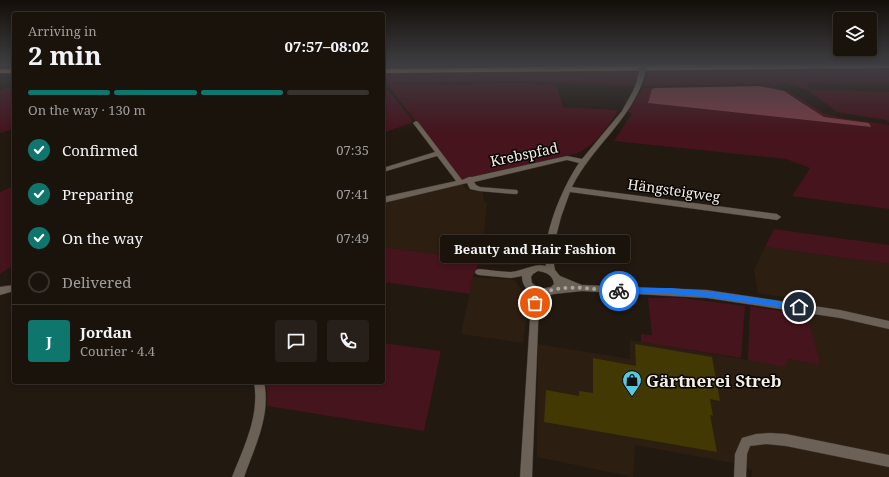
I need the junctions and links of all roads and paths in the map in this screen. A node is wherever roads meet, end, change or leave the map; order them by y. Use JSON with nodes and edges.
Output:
{"nodes":[{"id":1,"x":637,"y":87,"type":"edge"},
{"id":2,"x":416,"y":123,"type":"dead end"},
{"id":3,"x":439,"y":153,"type":"junction"},
{"id":4,"x":584,"y":162,"type":"junction"},
{"id":5,"x":385,"y":169,"type":"edge"},
{"id":6,"x":469,"y":179,"type":"junction"},
{"id":7,"x":460,"y":182,"type":"junction"},
{"id":8,"x":567,"y":189,"type":"junction"},
{"id":9,"x":514,"y":192,"type":"dead end"},
{"id":10,"x":385,"y":200,"type":"edge"},
{"id":11,"x":777,"y":217,"type":"dead end"},
{"id":12,"x":547,"y":257,"type":"junction"},
{"id":13,"x":533,"y":269,"type":"junction"},
{"id":14,"x":551,"y":271,"type":"junction"},
{"id":15,"x":479,"y":272,"type":"dead end"},
{"id":16,"x":511,"y":275,"type":"junction"},
{"id":17,"x":557,"y":278,"type":"junction"},
{"id":18,"x":526,"y":282,"type":"junction"},
{"id":19,"x":12,"y":288,"type":"edge"},
{"id":20,"x":582,"y":288,"type":"junction"},
{"id":21,"x":533,"y":290,"type":"junction"},
{"id":22,"x":554,"y":290,"type":"junction"},
{"id":23,"x":0,"y":291,"type":"edge"},
{"id":24,"x":543,"y":293,"type":"junction"},
{"id":25,"x":535,"y":303,"type":"junction"},
{"id":26,"x":889,"y":325,"type":"edge"},
{"id":27,"x":259,"y":384,"type":"edge"},
{"id":28,"x":889,"y":461,"type":"edge"},
{"id":29,"x":238,"y":477,"type":"edge"},
{"id":30,"x":526,"y":477,"type":"edge"},
{"id":31,"x":740,"y":477,"type":"edge"}],
"edges":[{"from":1,"to":4,"type":"street","bridge":true},
{"from":2,"to":3,"type":"street"},
{"from":3,"to":5,"type":"street"},
{"from":3,"to":7,"type":"street"},
{"from":4,"to":6,"type":"street","name":"Krebspfad"},
{"from":4,"to":8,"type":"street"},
{"from":6,"to":7,"type":"street","name":"Krebspfad"},
{"from":6,"to":9,"type":"street","name":"Krebspfad"},
{"from":7,"to":10,"type":"street","name":"Krebspfad"},
{"from":8,"to":11,"type":"street","name":"Hängsteigweg"},
{"from":8,"to":12,"type":"street"},
{"from":12,"to":13,"type":"street"},
{"from":12,"to":14,"type":"street"},
{"from":13,"to":14,"type":"street"},
{"from":13,"to":16,"type":"street"},
{"from":13,"to":18,"type":"street"},
{"from":14,"to":17,"type":"street"},
{"from":15,"to":16,"type":"street"},
{"from":16,"to":18,"type":"street"},
{"from":17,"to":20,"type":"street"},
{"from":17,"to":22,"type":"street"},
{"from":18,"to":21,"type":"street"},
{"from":19,"to":23,"type":"street"},
{"from":20,"to":22,"type":"street"},
{"from":20,"to":26,"type":"street"},
{"from":21,"to":24,"type":"street"},
{"from":21,"to":25,"type":"street"},
{"from":22,"to":24,"type":"street"},
{"from":24,"to":25,"type":"street"},
{"from":25,"to":30,"type":"street"},
{"from":27,"to":29,"type":"street"},
{"from":28,"to":31,"type":"street"}]}
